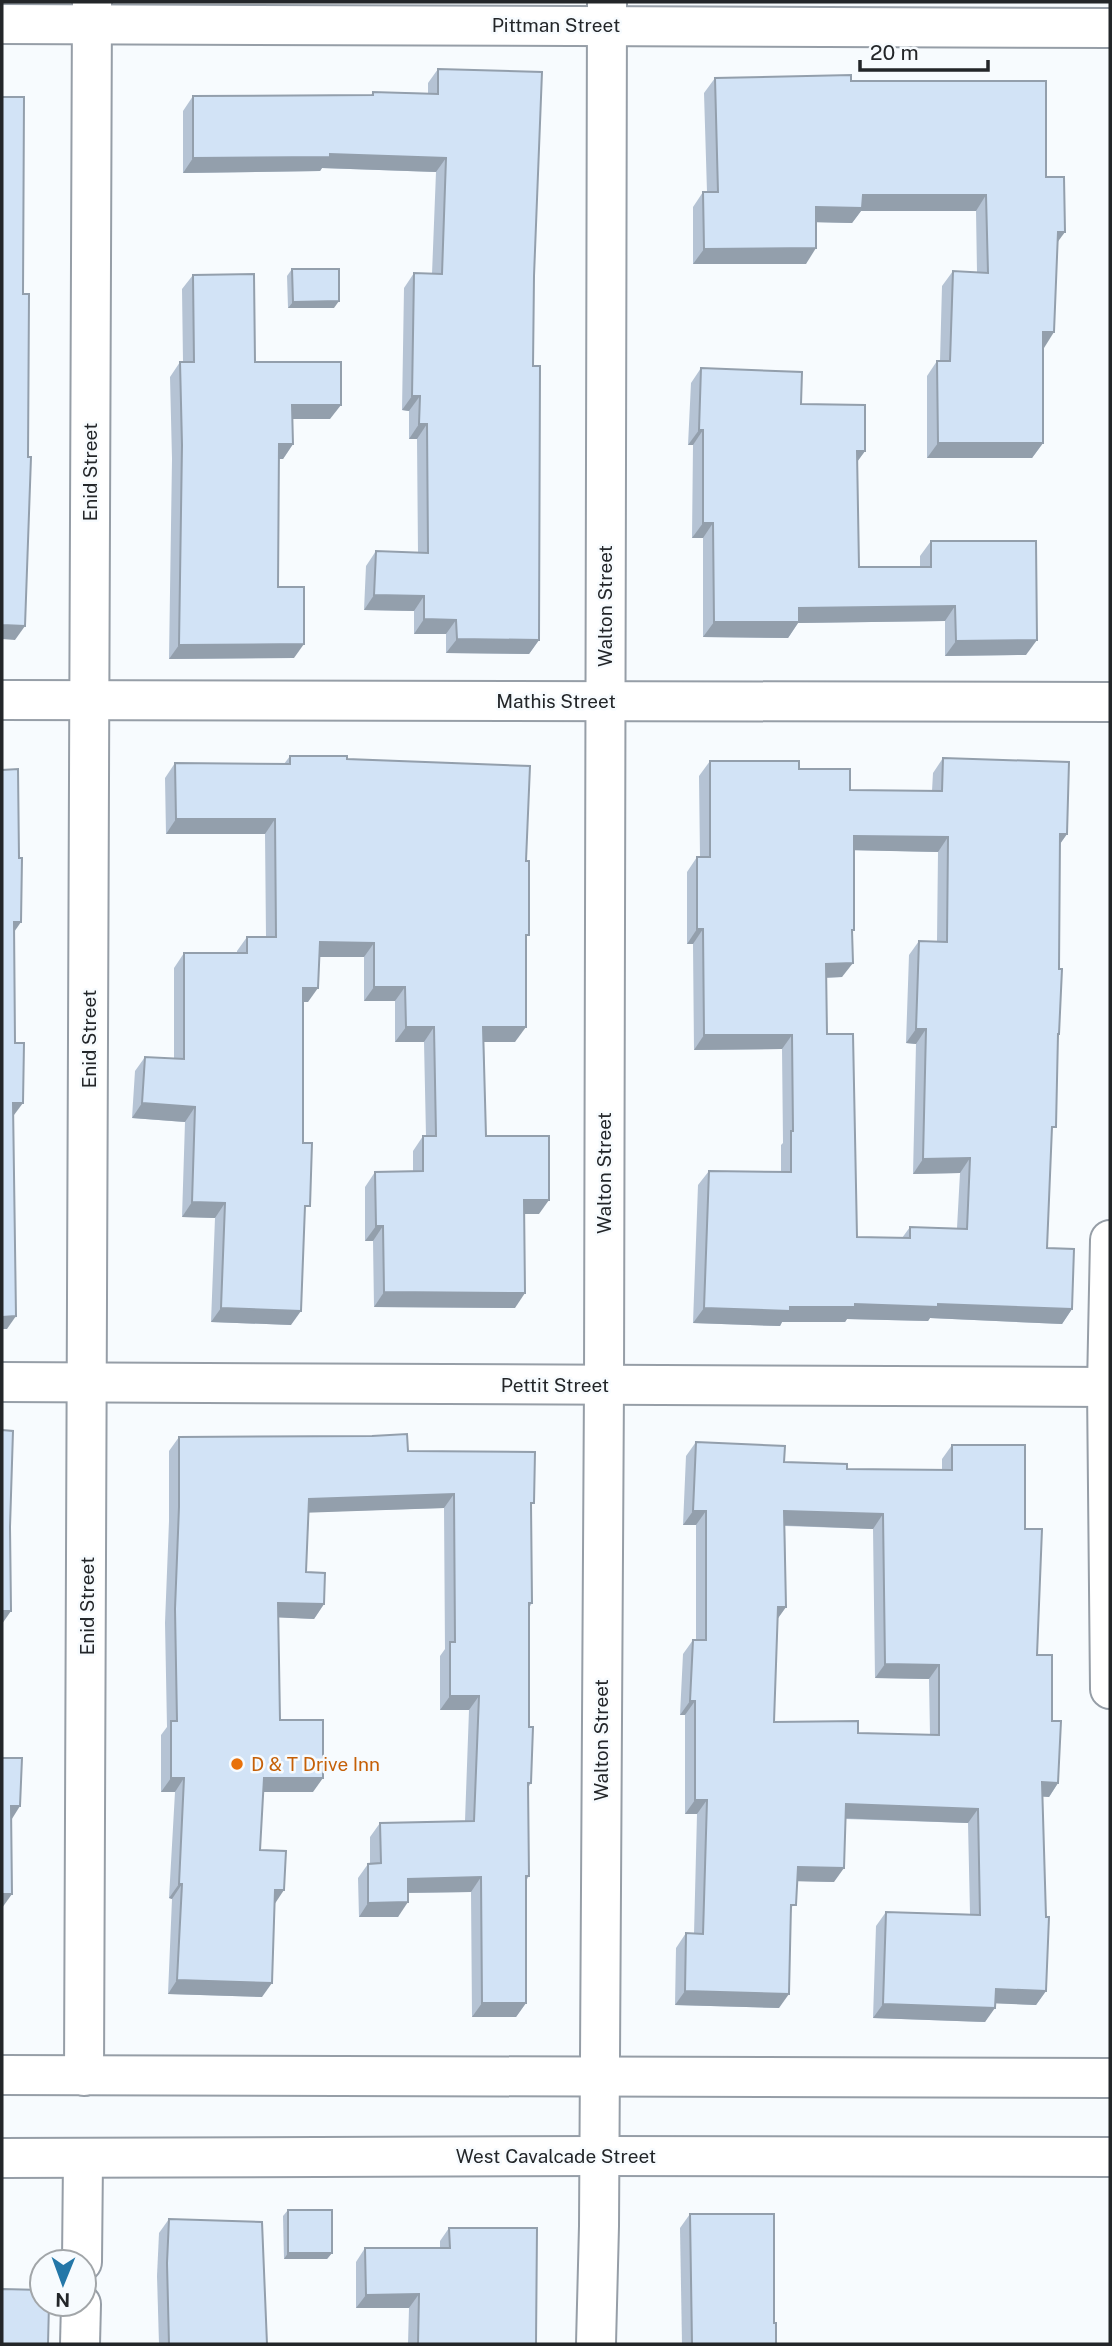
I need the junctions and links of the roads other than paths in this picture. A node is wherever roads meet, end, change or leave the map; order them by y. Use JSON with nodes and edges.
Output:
{"nodes":[{"id":1,"x":92,"y":13,"type":"edge"},
{"id":2,"x":607,"y":14,"type":"edge"},
{"id":3,"x":2,"y":24,"type":"edge"},
{"id":4,"x":1110,"y":27,"type":"edge"},
{"id":5,"x":90,"y":699,"type":"junction"},
{"id":6,"x":2,"y":700,"type":"edge"},
{"id":7,"x":605,"y":701,"type":"junction"},
{"id":8,"x":1110,"y":702,"type":"edge"},
{"id":9,"x":1110,"y":1240,"type":"edge"},
{"id":10,"x":2,"y":1382,"type":"edge"},
{"id":11,"x":88,"y":1382,"type":"junction"},
{"id":12,"x":604,"y":1385,"type":"junction"},
{"id":13,"x":1107,"y":1387,"type":"junction"},
{"id":14,"x":1110,"y":1689,"type":"edge"},
{"id":15,"x":2,"y":2075,"type":"edge"},
{"id":16,"x":84,"y":2076,"type":"junction"},
{"id":17,"x":599,"y":2076,"type":"junction"},
{"id":18,"x":1110,"y":2078,"type":"edge"},
{"id":19,"x":598,"y":2156,"type":"junction"},
{"id":20,"x":1110,"y":2157,"type":"edge"},
{"id":21,"x":2,"y":2158,"type":"edge"},
{"id":22,"x":83,"y":2159,"type":"junction"},
{"id":23,"x":82,"y":2248,"type":"edge"},
{"id":24,"x":81,"y":2318,"type":"edge"},
{"id":25,"x":80,"y":2344,"type":"edge"},
{"id":26,"x":596,"y":2344,"type":"edge"}],
"edges":[{"from":1,"to":2,"type":"street","name":"Pittman Street"},
{"from":1,"to":3,"type":"street","name":"Pittman Street"},
{"from":1,"to":5,"type":"street","name":"Enid Street"},
{"from":2,"to":4,"type":"street","name":"Pittman Street"},
{"from":2,"to":7,"type":"street","name":"Walton Street"},
{"from":5,"to":6,"type":"street","name":"Mathis Street"},
{"from":5,"to":7,"type":"street","name":"Mathis Street"},
{"from":5,"to":11,"type":"street","name":"Enid Street"},
{"from":7,"to":8,"type":"street","name":"Mathis Street"},
{"from":7,"to":12,"type":"street","name":"Walton Street"},
{"from":9,"to":13,"type":"street"},
{"from":10,"to":11,"type":"street","name":"Pettit Street"},
{"from":11,"to":12,"type":"street","name":"Pettit Street"},
{"from":11,"to":16,"type":"street","name":"Enid Street"},
{"from":12,"to":13,"type":"street","name":"Pettit Street"},
{"from":12,"to":17,"type":"street","name":"Walton Street"},
{"from":13,"to":14,"type":"street"},
{"from":15,"to":16,"type":"street"},
{"from":16,"to":17,"type":"street"},
{"from":17,"to":18,"type":"street"},
{"from":17,"to":19,"type":"street","name":"Walton Street"},
{"from":19,"to":20,"type":"street","name":"West Cavalcade Street"},
{"from":19,"to":22,"type":"street","name":"West Cavalcade Street"},
{"from":19,"to":26,"type":"street","name":"Walton Street"},
{"from":21,"to":22,"type":"street","name":"West Cavalcade Street"},
{"from":22,"to":23,"type":"street"},
{"from":24,"to":25,"type":"street"}]}
